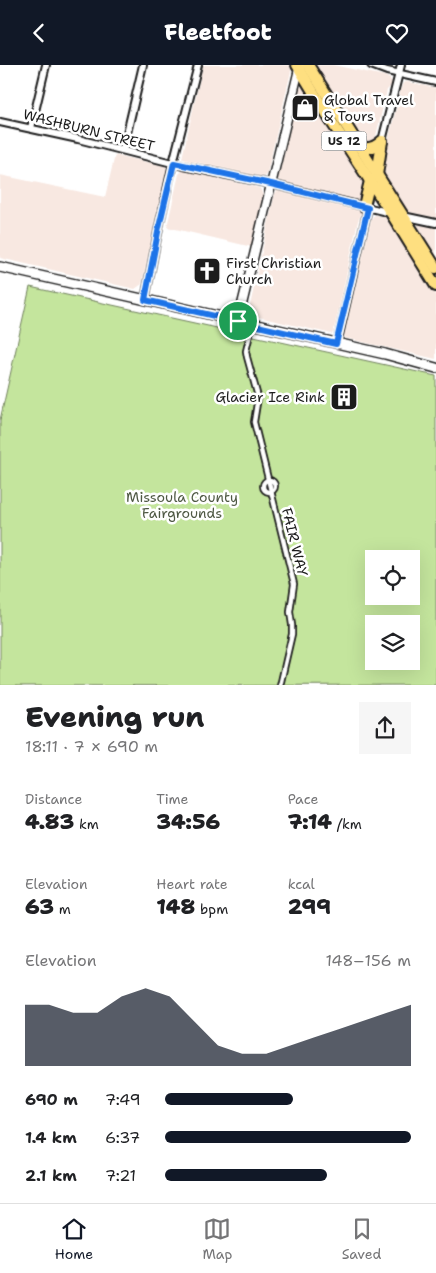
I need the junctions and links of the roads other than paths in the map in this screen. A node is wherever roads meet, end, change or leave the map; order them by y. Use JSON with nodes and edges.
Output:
{"nodes":[{"id":1,"x":46,"y":65,"type":"edge"},
{"id":2,"x":143,"y":65,"type":"edge"},
{"id":3,"x":198,"y":65,"type":"edge"},
{"id":4,"x":372,"y":65,"type":"edge"},
{"id":5,"x":402,"y":65,"type":"edge"},
{"id":6,"x":301,"y":66,"type":"edge"},
{"id":7,"x":399,"y":73,"type":"junction"},
{"id":8,"x":436,"y":82,"type":"edge"},
{"id":9,"x":0,"y":122,"type":"edge"},
{"id":10,"x":31,"y":128,"type":"junction"},
{"id":11,"x":382,"y":141,"type":"junction"},
{"id":12,"x":360,"y":147,"type":"junction"},
{"id":13,"x":123,"y":150,"type":"junction"},
{"id":14,"x":174,"y":163,"type":"junction"},
{"id":15,"x":374,"y":178,"type":"junction"},
{"id":16,"x":271,"y":184,"type":"junction"},
{"id":17,"x":366,"y":207,"type":"junction"},
{"id":18,"x":391,"y":213,"type":"junction"},
{"id":19,"x":404,"y":216,"type":"junction"},
{"id":20,"x":436,"y":223,"type":"edge"},
{"id":21,"x":0,"y":267,"type":"edge"},
{"id":22,"x":436,"y":268,"type":"edge"},
{"id":23,"x":436,"y":286,"type":"edge"},
{"id":24,"x":145,"y":300,"type":"junction"},
{"id":25,"x":238,"y":321,"type":"junction"},
{"id":26,"x":250,"y":334,"type":"dead end"},
{"id":27,"x":336,"y":344,"type":"junction"},
{"id":28,"x":436,"y":367,"type":"edge"},
{"id":29,"x":280,"y":685,"type":"edge"}],
"edges":[{"from":1,"to":10,"type":"street"},
{"from":2,"to":13,"type":"street"},
{"from":3,"to":14,"type":"street"},
{"from":4,"to":7,"type":"street"},
{"from":5,"to":7,"type":"street"},
{"from":6,"to":12,"type":"highway","number":"US 12"},
{"from":6,"to":15,"type":"highway","number":"US 12"},
{"from":6,"to":16,"type":"street"},
{"from":7,"to":8,"type":"street"},
{"from":7,"to":11,"type":"street"},
{"from":9,"to":10,"type":"street","name":"WASHBURN STREET"},
{"from":10,"to":13,"type":"street","name":"WASHBURN STREET"},
{"from":11,"to":12,"type":"highway","number":"US 12"},
{"from":11,"to":15,"type":"highway"},
{"from":12,"to":15,"type":"highway","number":"US 12"},
{"from":13,"to":14,"type":"street","name":"WASHBURN STREET"},
{"from":14,"to":16,"type":"street","name":"WASHBURN STREET"},
{"from":14,"to":24,"type":"street"},
{"from":15,"to":17,"type":"highway"},
{"from":15,"to":18,"type":"highway","number":"US 12"},
{"from":15,"to":19,"type":"highway","number":"US 12"},
{"from":16,"to":17,"type":"street","name":"WASHBURN STREET"},
{"from":16,"to":25,"type":"street"},
{"from":17,"to":18,"type":"street","name":"WASHBURN STREET"},
{"from":17,"to":27,"type":"street"},
{"from":18,"to":19,"type":"street","name":"WASHBURN STREET"},
{"from":18,"to":23,"type":"highway","number":"US 12"},
{"from":19,"to":20,"type":"street","name":"WASHBURN STREET"},
{"from":19,"to":22,"type":"highway","number":"US 12"},
{"from":21,"to":24,"type":"main road"},
{"from":24,"to":25,"type":"main road"},
{"from":25,"to":27,"type":"main road"},
{"from":26,"to":29,"type":"street","name":"FAIR WAY"},
{"from":27,"to":28,"type":"main road"}]}
